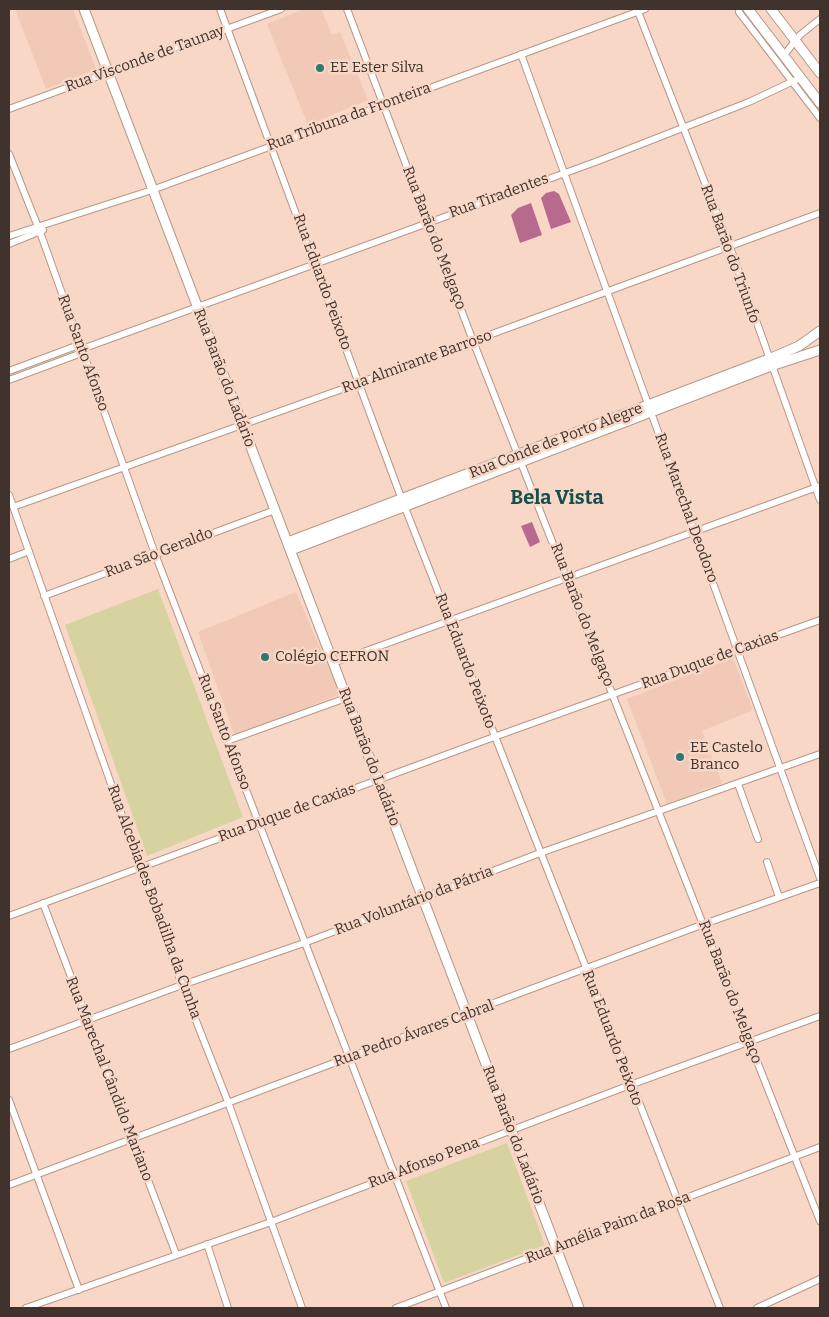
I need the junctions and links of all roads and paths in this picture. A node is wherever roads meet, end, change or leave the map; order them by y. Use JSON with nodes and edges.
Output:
{"nodes":[{"id":1,"x":84,"y":9,"type":"edge"},
{"id":2,"x":220,"y":9,"type":"edge"},
{"id":3,"x":281,"y":9,"type":"edge"},
{"id":4,"x":347,"y":9,"type":"edge"},
{"id":5,"x":645,"y":9,"type":"edge"},
{"id":6,"x":748,"y":9,"type":"edge"},
{"id":7,"x":771,"y":9,"type":"edge"},
{"id":8,"x":638,"y":10,"type":"edge"},
{"id":9,"x":739,"y":12,"type":"dead end"},
{"id":10,"x":820,"y":19,"type":"edge"},
{"id":11,"x":228,"y":29,"type":"junction"},
{"id":12,"x":795,"y":40,"type":"junction"},
{"id":13,"x":522,"y":54,"type":"junction"},
{"id":14,"x":784,"y":55,"type":"junction"},
{"id":15,"x":110,"y":73,"type":"junction"},
{"id":16,"x":820,"y":73,"type":"edge"},
{"id":17,"x":796,"y":80,"type":"junction"},
{"id":18,"x":820,"y":103,"type":"edge"},
{"id":19,"x":383,"y":105,"type":"junction"},
{"id":20,"x":9,"y":109,"type":"edge"},
{"id":21,"x":820,"y":118,"type":"edge"},
{"id":22,"x":682,"y":127,"type":"junction"},
{"id":23,"x":271,"y":146,"type":"junction"},
{"id":24,"x":9,"y":154,"type":"edge"},
{"id":25,"x":563,"y":173,"type":"junction"},
{"id":26,"x":152,"y":190,"type":"junction"},
{"id":27,"x":820,"y":213,"type":"edge"},
{"id":28,"x":428,"y":222,"type":"junction"},
{"id":29,"x":38,"y":229,"type":"junction"},
{"id":30,"x":9,"y":236,"type":"edge"},
{"id":31,"x":9,"y":244,"type":"edge"},
{"id":32,"x":730,"y":247,"type":"junction"},
{"id":33,"x":316,"y":264,"type":"junction"},
{"id":34,"x":607,"y":292,"type":"junction"},
{"id":35,"x":198,"y":308,"type":"junction"},
{"id":36,"x":820,"y":331,"type":"edge"},
{"id":37,"x":473,"y":341,"type":"junction"},
{"id":38,"x":82,"y":349,"type":"junction"},
{"id":39,"x":820,"y":350,"type":"edge"},
{"id":40,"x":770,"y":363,"type":"junction"},
{"id":41,"x":9,"y":371,"type":"edge"},
{"id":42,"x":9,"y":380,"type":"edge"},
{"id":43,"x":359,"y":383,"type":"junction"},
{"id":44,"x":651,"y":409,"type":"junction"},
{"id":45,"x":242,"y":426,"type":"junction"},
{"id":46,"x":520,"y":458,"type":"junction"},
{"id":47,"x":125,"y":468,"type":"junction"},
{"id":48,"x":818,"y":486,"type":"edge"},
{"id":49,"x":9,"y":495,"type":"edge"},
{"id":50,"x":820,"y":500,"type":"edge"},
{"id":51,"x":403,"y":504,"type":"junction"},
{"id":52,"x":13,"y":507,"type":"junction"},
{"id":53,"x":275,"y":510,"type":"junction"},
{"id":54,"x":695,"y":532,"type":"junction"},
{"id":55,"x":289,"y":546,"type":"junction"},
{"id":56,"x":29,"y":551,"type":"junction"},
{"id":57,"x":155,"y":554,"type":"junction"},
{"id":58,"x":9,"y":559,"type":"edge"},
{"id":59,"x":568,"y":577,"type":"junction"},
{"id":60,"x":44,"y":596,"type":"junction"},
{"id":61,"x":820,"y":620,"type":"edge"},
{"id":62,"x":450,"y":621,"type":"junction"},
{"id":63,"x":738,"y":650,"type":"junction"},
{"id":64,"x":333,"y":663,"type":"junction"},
{"id":65,"x":613,"y":695,"type":"junction"},
{"id":66,"x":346,"y":698,"type":"junction"},
{"id":67,"x":494,"y":737,"type":"junction"},
{"id":68,"x":227,"y":741,"type":"junction"},
{"id":69,"x":820,"y":754,"type":"edge"},
{"id":70,"x":781,"y":768,"type":"junction"},
{"id":71,"x":379,"y":780,"type":"junction"},
{"id":72,"x":738,"y":784,"type":"junction"},
{"id":73,"x":659,"y":812,"type":"junction"},
{"id":74,"x":260,"y":824,"type":"junction"},
{"id":75,"x":758,"y":839,"type":"dead end"},
{"id":76,"x":540,"y":853,"type":"junction"},
{"id":77,"x":767,"y":862,"type":"dead end"},
{"id":78,"x":142,"y":867,"type":"junction"},
{"id":79,"x":820,"y":878,"type":"edge"},
{"id":80,"x":820,"y":883,"type":"edge"},
{"id":81,"x":779,"y":897,"type":"junction"},
{"id":82,"x":422,"y":898,"type":"junction"},
{"id":83,"x":43,"y":903,"type":"junction"},
{"id":84,"x":9,"y":916,"type":"edge"},
{"id":85,"x":704,"y":924,"type":"junction"},
{"id":86,"x":304,"y":944,"type":"junction"},
{"id":87,"x":586,"y":970,"type":"junction"},
{"id":88,"x":182,"y":984,"type":"junction"},
{"id":89,"x":466,"y":1015,"type":"junction"},
{"id":90,"x":820,"y":1016,"type":"edge"},
{"id":91,"x":87,"y":1022,"type":"junction"},
{"id":92,"x":748,"y":1041,"type":"junction"},
{"id":93,"x":9,"y":1049,"type":"edge"},
{"id":94,"x":349,"y":1058,"type":"junction"},
{"id":95,"x":630,"y":1085,"type":"junction"},
{"id":96,"x":9,"y":1100,"type":"edge"},
{"id":97,"x":228,"y":1102,"type":"junction"},
{"id":98,"x":510,"y":1131,"type":"junction"},
{"id":99,"x":132,"y":1138,"type":"junction"},
{"id":100,"x":820,"y":1147,"type":"edge"},
{"id":101,"x":794,"y":1157,"type":"junction"},
{"id":102,"x":36,"y":1173,"type":"junction"},
{"id":103,"x":394,"y":1175,"type":"junction"},
{"id":104,"x":9,"y":1185,"type":"edge"},
{"id":105,"x":678,"y":1202,"type":"junction"},
{"id":106,"x":820,"y":1220,"type":"edge"},
{"id":107,"x":271,"y":1222,"type":"junction"},
{"id":108,"x":207,"y":1244,"type":"junction"},
{"id":109,"x":556,"y":1247,"type":"junction"},
{"id":110,"x":176,"y":1254,"type":"junction"},
{"id":111,"x":820,"y":1279,"type":"edge"},
{"id":112,"x":79,"y":1290,"type":"junction"},
{"id":113,"x":440,"y":1292,"type":"junction"},
{"id":114,"x":26,"y":1308,"type":"edge"},
{"id":115,"x":228,"y":1308,"type":"edge"},
{"id":116,"x":302,"y":1308,"type":"edge"},
{"id":117,"x":396,"y":1308,"type":"edge"},
{"id":118,"x":446,"y":1308,"type":"edge"},
{"id":119,"x":579,"y":1308,"type":"edge"},
{"id":120,"x":720,"y":1308,"type":"edge"},
{"id":121,"x":757,"y":1308,"type":"edge"}],
"edges":[{"from":1,"to":15,"type":"main road","name":"Rua Barão do Ladário"},
{"from":2,"to":11,"type":"street","name":"Rua Eduardo Peixoto"},
{"from":3,"to":11,"type":"street","name":"Rua Visconde de Taunay"},
{"from":4,"to":19,"type":"street","name":"Rua Barão do Melgaço"},
{"from":5,"to":8,"type":"street","name":"Rua Tribuna da Fronteira"},
{"from":6,"to":14,"type":"main road"},
{"from":7,"to":12,"type":"main road"},
{"from":8,"to":13,"type":"street","name":"Rua Tribuna da Fronteira"},
{"from":8,"to":22,"type":"street","name":"Rua Barão do Triunfo"},
{"from":9,"to":17,"type":"street"},
{"from":10,"to":12,"type":"street"},
{"from":11,"to":15,"type":"street","name":"Rua Visconde de Taunay"},
{"from":11,"to":23,"type":"street","name":"Rua Eduardo Peixoto"},
{"from":12,"to":14,"type":"street"},
{"from":12,"to":16,"type":"main road"},
{"from":13,"to":19,"type":"street","name":"Rua Tribuna da Fronteira"},
{"from":13,"to":25,"type":"street","name":"Rua Marechal Deodoro"},
{"from":14,"to":17,"type":"main road"},
{"from":15,"to":20,"type":"street","name":"Rua Visconde de Taunay"},
{"from":15,"to":26,"type":"main road","name":"Rua Barão do Ladário"},
{"from":17,"to":18,"type":"main road"},
{"from":17,"to":21,"type":"street"},
{"from":17,"to":22,"type":"street","name":"Rua Tiradentes"},
{"from":19,"to":23,"type":"street","name":"Rua Tribuna da Fronteira"},
{"from":19,"to":28,"type":"street","name":"Rua Barão do Melgaço"},
{"from":22,"to":25,"type":"street","name":"Rua Tiradentes"},
{"from":22,"to":32,"type":"street","name":"Rua Barão do Triunfo"},
{"from":23,"to":26,"type":"street","name":"Rua Tribuna da Fronteira"},
{"from":23,"to":33,"type":"street","name":"Rua Eduardo Peixoto"},
{"from":24,"to":29,"type":"street","name":"Rua Santo Afonso"},
{"from":25,"to":28,"type":"street","name":"Rua Tiradentes"},
{"from":25,"to":34,"type":"street","name":"Rua Marechal Deodoro"},
{"from":26,"to":29,"type":"street","name":"Rua Tribuna da Fronteira"},
{"from":26,"to":35,"type":"main road","name":"Rua Barão do Ladário"},
{"from":27,"to":32,"type":"street","name":"Rua Almirante Barroso"},
{"from":28,"to":33,"type":"street","name":"Rua Tiradentes"},
{"from":28,"to":37,"type":"street","name":"Rua Barão do Melgaço"},
{"from":29,"to":30,"type":"street","name":"Rua Tribuna da Fronteira"},
{"from":29,"to":31,"type":"street","name":"Rua Tribuna da Fronteira"},
{"from":29,"to":38,"type":"street","name":"Rua Santo Afonso"},
{"from":32,"to":34,"type":"street","name":"Rua Almirante Barroso"},
{"from":32,"to":40,"type":"street","name":"Rua Barão do Triunfo"},
{"from":33,"to":35,"type":"street","name":"Rua Tiradentes"},
{"from":33,"to":43,"type":"street","name":"Rua Eduardo Peixoto"},
{"from":34,"to":37,"type":"street","name":"Rua Almirante Barroso"},
{"from":34,"to":44,"type":"street","name":"Rua Marechal Deodoro"},
{"from":35,"to":38,"type":"street","name":"Rua Tiradentes"},
{"from":35,"to":45,"type":"main road","name":"Rua Barão do Ladário"},
{"from":36,"to":40,"type":"main road","name":"Rua Conde de Porto Alegre"},
{"from":37,"to":43,"type":"street","name":"Rua Almirante Barroso"},
{"from":37,"to":46,"type":"street","name":"Rua Barão do Melgaço"},
{"from":38,"to":41,"type":"street","name":"Rua Tiradentes"},
{"from":38,"to":42,"type":"street","name":"Rua Tiradentes"},
{"from":38,"to":47,"type":"street","name":"Rua Santo Afonso"},
{"from":39,"to":40,"type":"main road","name":"Rua Conde de Porto Alegre"},
{"from":40,"to":44,"type":"main road","name":"Rua Conde de Porto Alegre"},
{"from":40,"to":48,"type":"street","name":"Rua Barão do Triunfo"},
{"from":43,"to":45,"type":"street","name":"Rua Almirante Barroso"},
{"from":43,"to":51,"type":"street","name":"Rua Eduardo Peixoto"},
{"from":44,"to":46,"type":"main road","name":"Rua Conde de Porto Alegre"},
{"from":44,"to":54,"type":"street","name":"Rua Marechal Deodoro"},
{"from":45,"to":47,"type":"street","name":"Rua Almirante Barroso"},
{"from":45,"to":53,"type":"main road","name":"Rua Barão do Ladário"},
{"from":46,"to":51,"type":"main road","name":"Rua Conde de Porto Alegre"},
{"from":46,"to":59,"type":"street","name":"Rua Barão do Melgaço"},
{"from":47,"to":52,"type":"street","name":"Rua Almirante Barroso"},
{"from":47,"to":57,"type":"street","name":"Rua Santo Afonso"},
{"from":48,"to":50,"type":"street","name":"Rua Barão do Triunfo"},
{"from":48,"to":54,"type":"street"},
{"from":49,"to":52,"type":"street","name":"Rua Alcebiades Bobadilha da Cunha"},
{"from":51,"to":55,"type":"main road","name":"Rua Conde de Porto Alegre"},
{"from":51,"to":62,"type":"street","name":"Rua Eduardo Peixoto"},
{"from":52,"to":56,"type":"street","name":"Rua Alcebiades Bobadilha da Cunha"},
{"from":53,"to":55,"type":"main road","name":"Rua Barão do Ladário"},
{"from":53,"to":57,"type":"street","name":"Rua São Geraldo"},
{"from":54,"to":59,"type":"street"},
{"from":54,"to":63,"type":"street","name":"Rua Marechal Deodoro"},
{"from":55,"to":64,"type":"main road","name":"Rua Barão do Ladário"},
{"from":56,"to":58,"type":"street"},
{"from":56,"to":60,"type":"street","name":"Rua Alcebiades Bobadilha da Cunha"},
{"from":57,"to":60,"type":"street","name":"Rua São Geraldo"},
{"from":57,"to":68,"type":"street","name":"Rua Santo Afonso"},
{"from":59,"to":62,"type":"street"},
{"from":59,"to":65,"type":"street","name":"Rua Barão do Melgaço"},
{"from":60,"to":78,"type":"street","name":"Rua Alcebiades Bobadilha da Cunha"},
{"from":61,"to":63,"type":"street","name":"Rua Duque de Caxias"},
{"from":62,"to":64,"type":"street"},
{"from":62,"to":67,"type":"street","name":"Rua Eduardo Peixoto"},
{"from":63,"to":65,"type":"street","name":"Rua Duque de Caxias"},
{"from":63,"to":70,"type":"street","name":"Rua Marechal Deodoro"},
{"from":64,"to":66,"type":"main road","name":"Rua Barão do Ladário"},
{"from":65,"to":67,"type":"street","name":"Rua Duque de Caxias"},
{"from":65,"to":73,"type":"street","name":"Rua Barão do Melgaço"},
{"from":66,"to":68,"type":"street"},
{"from":66,"to":71,"type":"main road","name":"Rua Barão do Ladário"},
{"from":67,"to":71,"type":"street","name":"Rua Duque de Caxias"},
{"from":67,"to":76,"type":"street","name":"Rua Eduardo Peixoto"},
{"from":68,"to":74,"type":"street","name":"Rua Santo Afonso"},
{"from":69,"to":70,"type":"street","name":"Rua Voluntário da Pátria"},
{"from":70,"to":72,"type":"street","name":"Rua Voluntário da Pátria"},
{"from":70,"to":79,"type":"street","name":"Rua Marechal Deodoro"},
{"from":71,"to":74,"type":"street","name":"Rua Duque de Caxias"},
{"from":71,"to":82,"type":"main road","name":"Rua Barão do Ladário"},
{"from":72,"to":73,"type":"street","name":"Rua Voluntário da Pátria"},
{"from":72,"to":75,"type":"street"},
{"from":73,"to":76,"type":"street","name":"Rua Voluntário da Pátria"},
{"from":73,"to":85,"type":"street","name":"Rua Barão do Melgaço"},
{"from":74,"to":78,"type":"street","name":"Rua Duque de Caxias"},
{"from":74,"to":86,"type":"street","name":"Rua Santo Afonso"},
{"from":76,"to":82,"type":"street","name":"Rua Voluntário da Pátria"},
{"from":76,"to":87,"type":"street","name":"Rua Eduardo Peixoto"},
{"from":77,"to":81,"type":"street"},
{"from":78,"to":83,"type":"street","name":"Rua Duque de Caxias"},
{"from":78,"to":88,"type":"street","name":"Rua Alcebiades Bobadilha da Cunha"},
{"from":80,"to":81,"type":"street","name":"Rua Pedro Ávares Cabral"},
{"from":81,"to":85,"type":"street","name":"Rua Pedro Ávares Cabral"},
{"from":82,"to":86,"type":"street","name":"Rua Voluntário da Pátria"},
{"from":82,"to":89,"type":"main road","name":"Rua Barão do Ladário"},
{"from":83,"to":84,"type":"street","name":"Rua Duque de Caxias"},
{"from":83,"to":91,"type":"street","name":"Rua Marechal Cândido Mariano"},
{"from":85,"to":87,"type":"street","name":"Rua Pedro Ávares Cabral"},
{"from":85,"to":92,"type":"street","name":"Rua Barão do Melgaço"},
{"from":86,"to":88,"type":"street","name":"Rua Voluntário da Pátria"},
{"from":86,"to":94,"type":"street","name":"Rua Santo Afonso"},
{"from":87,"to":89,"type":"street","name":"Rua Pedro Ávares Cabral"},
{"from":87,"to":95,"type":"street","name":"Rua Eduardo Peixoto"},
{"from":88,"to":91,"type":"street","name":"Rua Voluntário da Pátria"},
{"from":88,"to":97,"type":"street","name":"Rua Alcebiades Bobadilha da Cunha"},
{"from":89,"to":94,"type":"street","name":"Rua Pedro Ávares Cabral"},
{"from":89,"to":98,"type":"main road","name":"Rua Barão do Ladário"},
{"from":90,"to":92,"type":"street","name":"Rua Afonso Pena"},
{"from":91,"to":93,"type":"street","name":"Rua Voluntário da Pátria"},
{"from":91,"to":99,"type":"street","name":"Rua Marechal Cândido Mariano"},
{"from":92,"to":95,"type":"street","name":"Rua Afonso Pena"},
{"from":92,"to":101,"type":"street","name":"Rua Barão do Melgaço"},
{"from":94,"to":97,"type":"street","name":"Rua Pedro Ávares Cabral"},
{"from":94,"to":103,"type":"street","name":"Rua Santo Afonso"},
{"from":95,"to":98,"type":"street","name":"Rua Afonso Pena"},
{"from":95,"to":105,"type":"street","name":"Rua Eduardo Peixoto"},
{"from":96,"to":102,"type":"street"},
{"from":97,"to":99,"type":"street","name":"Rua Pedro Ávares Cabral"},
{"from":97,"to":107,"type":"street","name":"Rua Alcebiades Bobadilha da Cunha"},
{"from":98,"to":103,"type":"street","name":"Rua Afonso Pena"},
{"from":98,"to":109,"type":"main road","name":"Rua Barão do Ladário"},
{"from":99,"to":102,"type":"street","name":"Rua Pedro Ávares Cabral"},
{"from":99,"to":110,"type":"street","name":"Rua Marechal Cândido Mariano"},
{"from":100,"to":101,"type":"street","name":"Rua Amélia Paim da Rosa"},
{"from":101,"to":105,"type":"street","name":"Rua Amélia Paim da Rosa"},
{"from":101,"to":106,"type":"street","name":"Rua Barão do Melgaço"},
{"from":102,"to":104,"type":"street","name":"Rua Pedro Ávares Cabral"},
{"from":102,"to":112,"type":"street"},
{"from":103,"to":107,"type":"street","name":"Rua Afonso Pena"},
{"from":103,"to":113,"type":"street","name":"Rua Santo Afonso"},
{"from":105,"to":109,"type":"street","name":"Rua Amélia Paim da Rosa"},
{"from":105,"to":120,"type":"street","name":"Rua Eduardo Peixoto"},
{"from":107,"to":108,"type":"street","name":"Rua Afonso Pena"},
{"from":107,"to":116,"type":"street","name":"Rua Alcebiades Bobadilha da Cunha"},
{"from":108,"to":110,"type":"street","name":"Rua Afonso Pena"},
{"from":108,"to":115,"type":"street"},
{"from":109,"to":113,"type":"street","name":"Rua Amélia Paim da Rosa"},
{"from":109,"to":119,"type":"main road","name":"Rua Barão do Ladário"},
{"from":110,"to":112,"type":"street","name":"Rua Afonso Pena"},
{"from":111,"to":121,"type":"street"},
{"from":112,"to":114,"type":"street","name":"Rua Afonso Pena"},
{"from":113,"to":117,"type":"street","name":"Rua Amélia Paim da Rosa"},
{"from":113,"to":118,"type":"street","name":"Rua Santo Afonso"}]}
